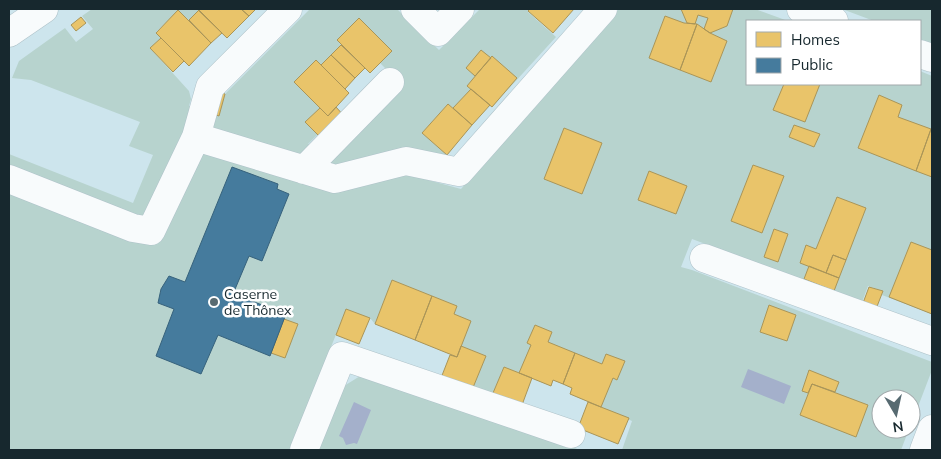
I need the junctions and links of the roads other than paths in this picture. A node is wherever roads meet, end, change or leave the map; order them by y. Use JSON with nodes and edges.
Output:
{"nodes":[{"id":1,"x":44,"y":9,"type":"edge"},
{"id":2,"x":288,"y":9,"type":"edge"},
{"id":3,"x":415,"y":9,"type":"edge"},
{"id":4,"x":460,"y":9,"type":"edge"},
{"id":5,"x":603,"y":9,"type":"edge"},
{"id":6,"x":801,"y":9,"type":"edge"},
{"id":7,"x":831,"y":20,"type":"edge"},
{"id":8,"x":9,"y":34,"type":"edge"},
{"id":9,"x":390,"y":82,"type":"dead end"},
{"id":10,"x":196,"y":137,"type":"junction"},
{"id":11,"x":304,"y":170,"type":"junction"},
{"id":12,"x":9,"y":179,"type":"edge"},
{"id":13,"x":704,"y":258,"type":"dead end"},
{"id":14,"x":932,"y":342,"type":"edge"},
{"id":15,"x":932,"y":429,"type":"edge"},
{"id":16,"x":571,"y":434,"type":"dead end"},
{"id":17,"x":304,"y":450,"type":"edge"},
{"id":18,"x":924,"y":450,"type":"edge"}],
"edges":[{"from":1,"to":8,"type":"street"},
{"from":2,"to":10,"type":"street"},
{"from":3,"to":4,"type":"street"},
{"from":5,"to":11,"type":"street"},
{"from":6,"to":7,"type":"street"},
{"from":9,"to":11,"type":"street"},
{"from":10,"to":11,"type":"street"},
{"from":10,"to":12,"type":"street"},
{"from":13,"to":14,"type":"street"},
{"from":15,"to":18,"type":"street"},
{"from":16,"to":17,"type":"street"}]}
